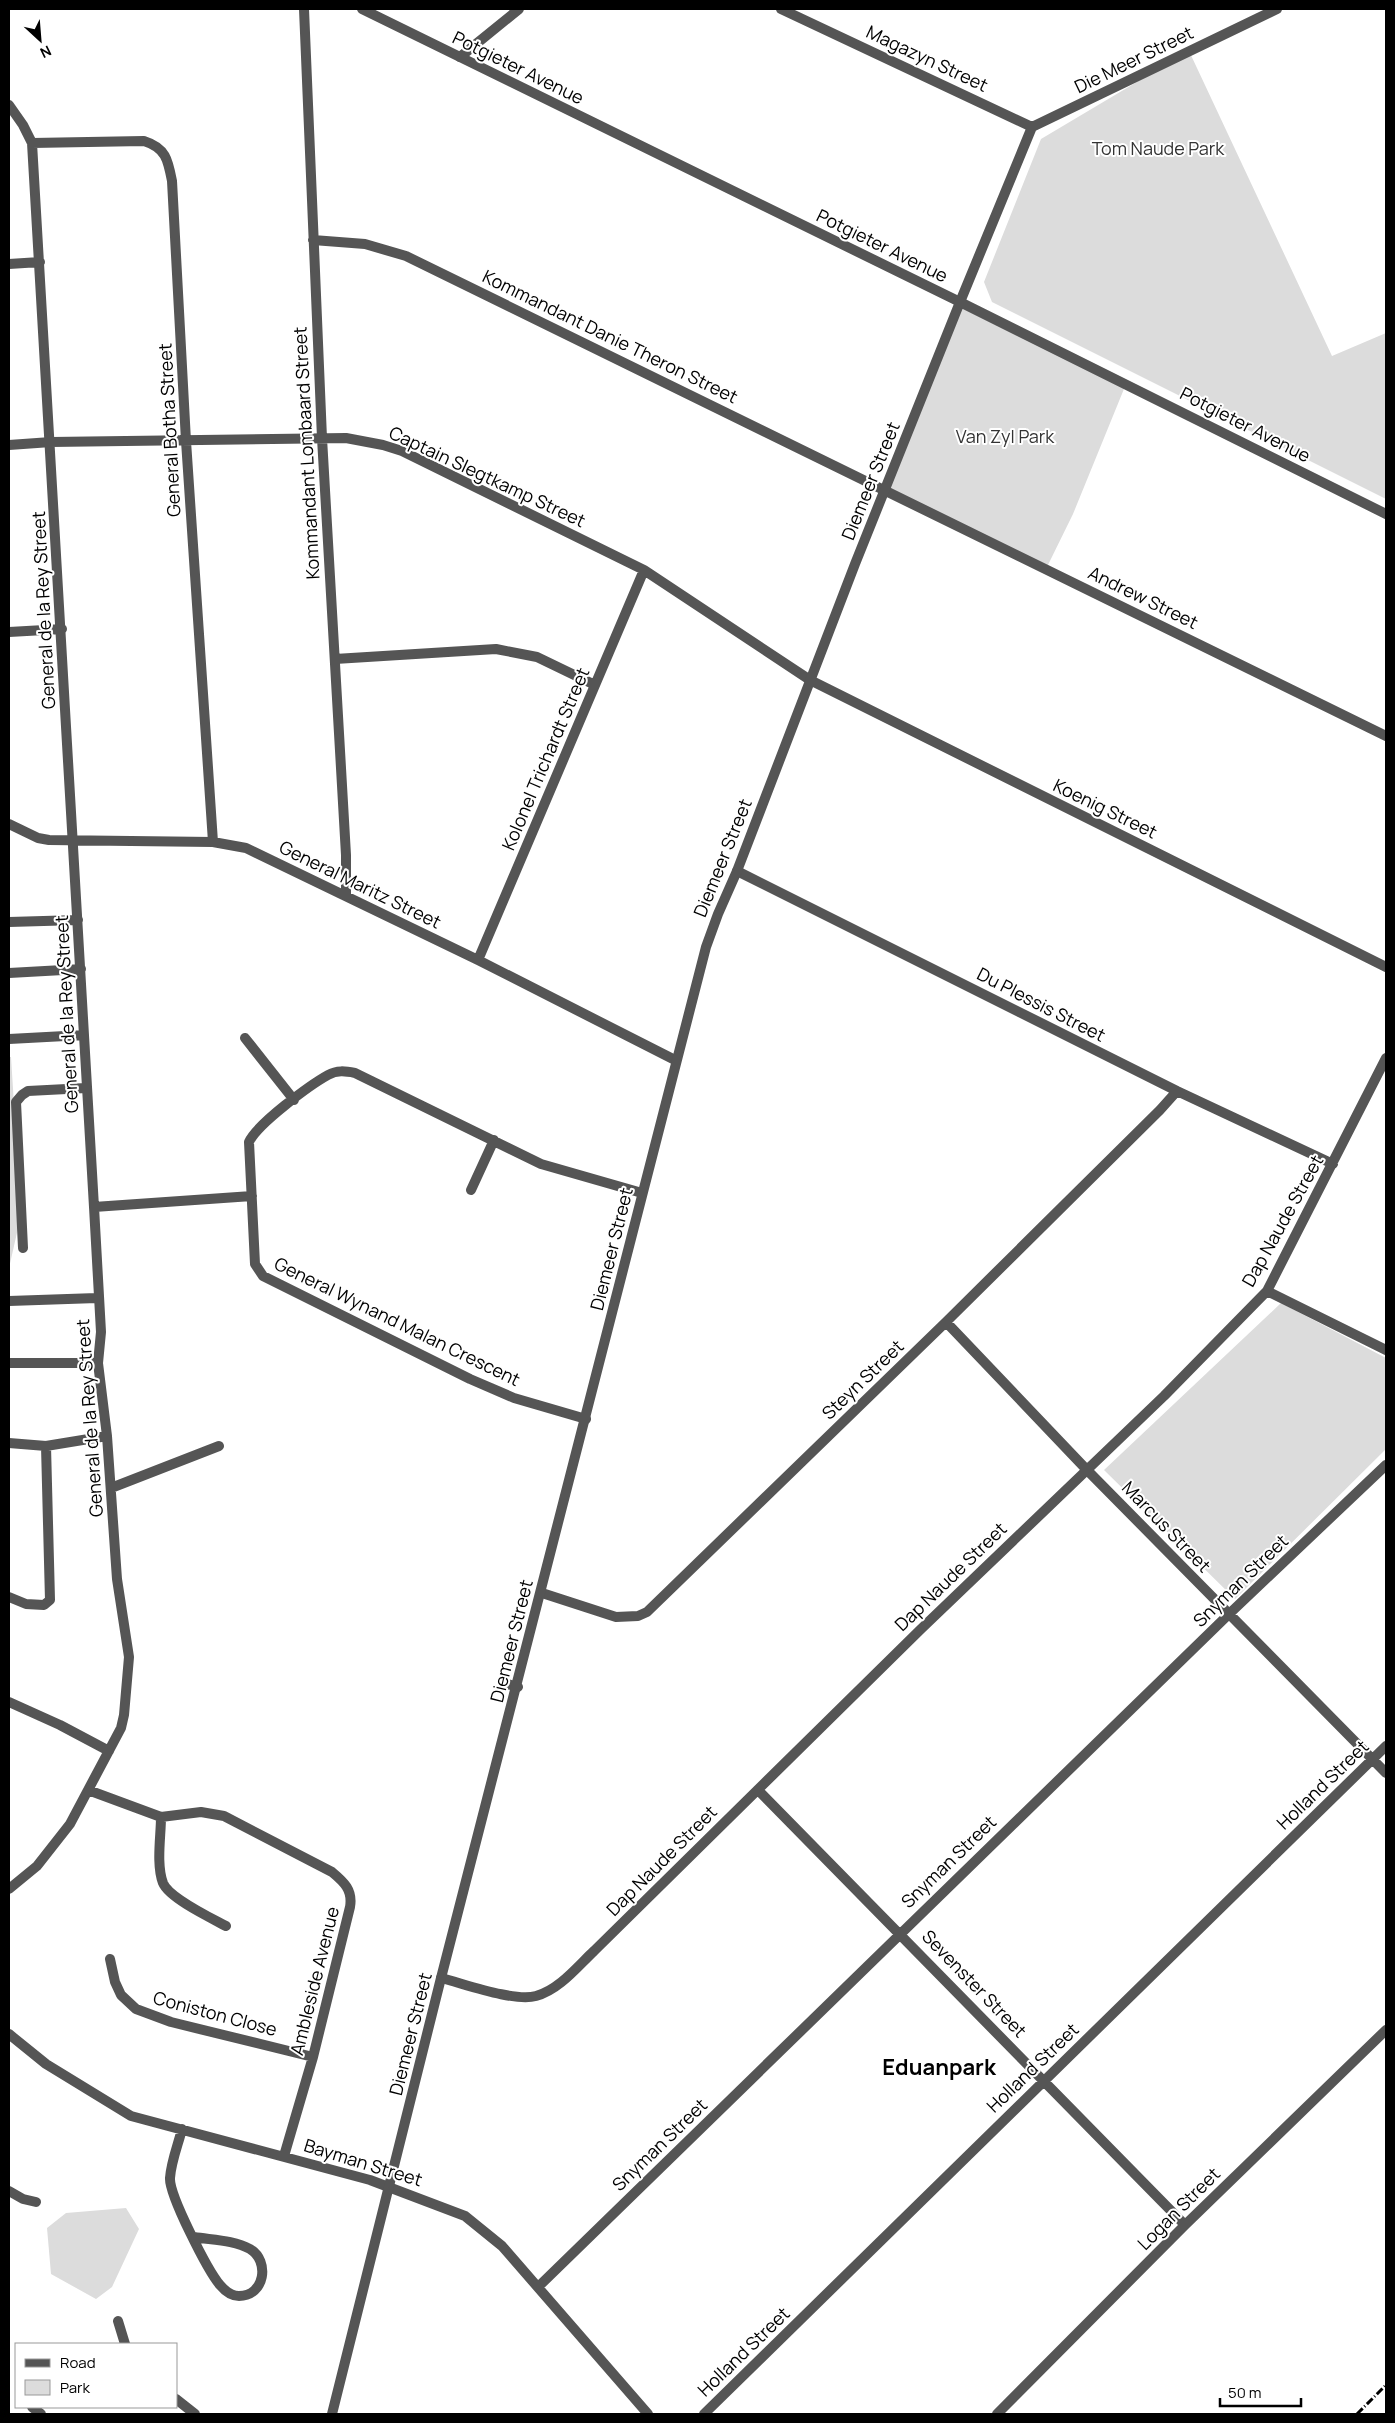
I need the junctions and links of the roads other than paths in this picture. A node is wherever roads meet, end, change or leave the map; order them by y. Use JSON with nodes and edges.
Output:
{"nodes":[{"id":1,"x":304,"y":9,"type":"edge"},
{"id":2,"x":362,"y":9,"type":"edge"},
{"id":3,"x":520,"y":9,"type":"edge"},
{"id":4,"x":781,"y":9,"type":"edge"},
{"id":5,"x":1277,"y":9,"type":"edge"},
{"id":6,"x":460,"y":57,"type":"junction"},
{"id":7,"x":9,"y":105,"type":"edge"},
{"id":8,"x":1032,"y":127,"type":"junction"},
{"id":9,"x":32,"y":143,"type":"junction"},
{"id":10,"x":313,"y":240,"type":"junction"},
{"id":11,"x":40,"y":262,"type":"junction"},
{"id":12,"x":9,"y":264,"type":"edge"},
{"id":13,"x":960,"y":302,"type":"junction"},
{"id":14,"x":322,"y":438,"type":"junction"},
{"id":15,"x":186,"y":441,"type":"junction"},
{"id":16,"x":51,"y":442,"type":"junction"},
{"id":17,"x":9,"y":445,"type":"edge"},
{"id":18,"x":885,"y":489,"type":"junction"},
{"id":19,"x":1386,"y":514,"type":"edge"},
{"id":20,"x":644,"y":570,"type":"junction"},
{"id":21,"x":62,"y":629,"type":"junction"},
{"id":22,"x":9,"y":632,"type":"edge"},
{"id":23,"x":335,"y":658,"type":"junction"},
{"id":24,"x":810,"y":680,"type":"junction"},
{"id":25,"x":596,"y":685,"type":"junction"},
{"id":26,"x":1386,"y":736,"type":"edge"},
{"id":27,"x":9,"y":824,"type":"edge"},
{"id":28,"x":73,"y":840,"type":"junction"},
{"id":29,"x":213,"y":842,"type":"junction"},
{"id":30,"x":737,"y":871,"type":"junction"},
{"id":31,"x":346,"y":896,"type":"junction"},
{"id":32,"x":78,"y":920,"type":"junction"},
{"id":33,"x":9,"y":922,"type":"edge"},
{"id":34,"x":478,"y":960,"type":"junction"},
{"id":35,"x":1386,"y":967,"type":"edge"},
{"id":36,"x":81,"y":969,"type":"junction"},
{"id":37,"x":9,"y":973,"type":"edge"},
{"id":38,"x":84,"y":1035,"type":"junction"},
{"id":39,"x":245,"y":1038,"type":"dead end"},
{"id":40,"x":9,"y":1039,"type":"edge"},
{"id":41,"x":1386,"y":1058,"type":"edge"},
{"id":42,"x":676,"y":1060,"type":"junction"},
{"id":43,"x":86,"y":1088,"type":"junction"},
{"id":44,"x":1177,"y":1091,"type":"junction"},
{"id":45,"x":294,"y":1100,"type":"junction"},
{"id":46,"x":494,"y":1140,"type":"junction"},
{"id":47,"x":1333,"y":1164,"type":"junction"},
{"id":48,"x":471,"y":1190,"type":"dead end"},
{"id":49,"x":642,"y":1193,"type":"junction"},
{"id":50,"x":252,"y":1196,"type":"junction"},
{"id":51,"x":94,"y":1207,"type":"junction"},
{"id":52,"x":23,"y":1248,"type":"dead end"},
{"id":53,"x":1267,"y":1291,"type":"junction"},
{"id":54,"x":97,"y":1298,"type":"junction"},
{"id":55,"x":9,"y":1301,"type":"edge"},
{"id":56,"x":946,"y":1322,"type":"junction"},
{"id":57,"x":1386,"y":1350,"type":"edge"},
{"id":58,"x":9,"y":1362,"type":"edge"},
{"id":59,"x":98,"y":1363,"type":"junction"},
{"id":60,"x":586,"y":1419,"type":"junction"},
{"id":61,"x":107,"y":1436,"type":"junction"},
{"id":62,"x":9,"y":1443,"type":"edge"},
{"id":63,"x":46,"y":1446,"type":"junction"},
{"id":64,"x":219,"y":1446,"type":"dead end"},
{"id":65,"x":1386,"y":1465,"type":"edge"},
{"id":66,"x":1086,"y":1469,"type":"junction"},
{"id":67,"x":111,"y":1488,"type":"junction"},
{"id":68,"x":542,"y":1593,"type":"junction"},
{"id":69,"x":9,"y":1598,"type":"edge"},
{"id":70,"x":1228,"y":1614,"type":"junction"},
{"id":71,"x":504,"y":1683,"type":"dead end"},
{"id":72,"x":518,"y":1687,"type":"junction"},
{"id":73,"x":9,"y":1702,"type":"edge"},
{"id":74,"x":1386,"y":1746,"type":"edge"},
{"id":75,"x":109,"y":1751,"type":"junction"},
{"id":76,"x":1372,"y":1759,"type":"junction"},
{"id":77,"x":1386,"y":1773,"type":"edge"},
{"id":78,"x":88,"y":1790,"type":"junction"},
{"id":79,"x":758,"y":1790,"type":"junction"},
{"id":80,"x":161,"y":1817,"type":"junction"},
{"id":81,"x":9,"y":1889,"type":"edge"},
{"id":82,"x":226,"y":1926,"type":"dead end"},
{"id":83,"x":900,"y":1933,"type":"junction"},
{"id":84,"x":110,"y":1959,"type":"dead end"},
{"id":85,"x":441,"y":1978,"type":"junction"},
{"id":86,"x":1386,"y":2030,"type":"edge"},
{"id":87,"x":9,"y":2034,"type":"edge"},
{"id":88,"x":313,"y":2057,"type":"junction"},
{"id":89,"x":1045,"y":2080,"type":"junction"},
{"id":90,"x":182,"y":2129,"type":"junction"},
{"id":91,"x":284,"y":2156,"type":"junction"},
{"id":92,"x":390,"y":2186,"type":"junction"},
{"id":93,"x":9,"y":2191,"type":"edge"},
{"id":94,"x":36,"y":2202,"type":"dead end"},
{"id":95,"x":1185,"y":2225,"type":"junction"},
{"id":96,"x":194,"y":2237,"type":"junction"},
{"id":97,"x":538,"y":2287,"type":"junction"},
{"id":98,"x":118,"y":2321,"type":"dead end"},
{"id":99,"x":125,"y":2343,"type":"edge"},
{"id":100,"x":178,"y":2401,"type":"edge"},
{"id":101,"x":195,"y":2414,"type":"edge"},
{"id":102,"x":333,"y":2414,"type":"edge"},
{"id":103,"x":648,"y":2414,"type":"edge"},
{"id":104,"x":704,"y":2414,"type":"edge"},
{"id":105,"x":997,"y":2414,"type":"edge"}],
"edges":[{"from":1,"to":10,"type":"street","name":"Kommandant Lombaard Street"},
{"from":2,"to":6,"type":"street","name":"Potgieter Avenue"},
{"from":3,"to":6,"type":"street"},
{"from":4,"to":8,"type":"street","name":"Magazyn Street"},
{"from":5,"to":8,"type":"street","name":"Die Meer Street"},
{"from":6,"to":13,"type":"street","name":"Potgieter Avenue"},
{"from":7,"to":9,"type":"street","name":"General de la Rey Street"},
{"from":8,"to":13,"type":"street","name":"Diemeer Street"},
{"from":9,"to":11,"type":"street","name":"General de la Rey Street"},
{"from":9,"to":15,"type":"street","name":"General Botha Street"},
{"from":10,"to":14,"type":"street","name":"Kommandant Lombaard Street"},
{"from":10,"to":18,"type":"street","name":"Kommandant Danie Theron Street"},
{"from":11,"to":12,"type":"street"},
{"from":11,"to":16,"type":"street","name":"General de la Rey Street"},
{"from":13,"to":18,"type":"street","name":"Diemeer Street"},
{"from":13,"to":19,"type":"street","name":"Potgieter Avenue"},
{"from":14,"to":15,"type":"street","name":"Captain Slegtkamp Street"},
{"from":14,"to":20,"type":"street","name":"Captain Slegtkamp Street"},
{"from":14,"to":23,"type":"street","name":"Kommandant Lombaard Street"},
{"from":15,"to":16,"type":"street","name":"Captain Slegtkamp Street"},
{"from":15,"to":29,"type":"street","name":"General Botha Street"},
{"from":16,"to":17,"type":"street","name":"Captain Slegtkamp Street"},
{"from":16,"to":21,"type":"street","name":"General de la Rey Street"},
{"from":18,"to":24,"type":"street","name":"Diemeer Street"},
{"from":18,"to":26,"type":"street","name":"Andrew Street"},
{"from":20,"to":24,"type":"street","name":"Captain Slegtkamp Street"},
{"from":20,"to":25,"type":"street","name":"Kolonel Trichardt Street"},
{"from":21,"to":22,"type":"street"},
{"from":21,"to":28,"type":"street","name":"General de la Rey Street"},
{"from":23,"to":25,"type":"street"},
{"from":23,"to":31,"type":"street","name":"Kommandant Lombaard Street"},
{"from":24,"to":30,"type":"street","name":"Diemeer Street"},
{"from":24,"to":35,"type":"street","name":"Koenig Street"},
{"from":25,"to":34,"type":"street","name":"Kolonel Trichardt Street"},
{"from":27,"to":28,"type":"street","name":"General Maritz Street"},
{"from":28,"to":29,"type":"street","name":"General Maritz Street"},
{"from":28,"to":32,"type":"street","name":"General de la Rey Street"},
{"from":29,"to":31,"type":"street","name":"General Maritz Street"},
{"from":30,"to":42,"type":"street","name":"Diemeer Street"},
{"from":30,"to":44,"type":"street","name":"Du Plessis Street"},
{"from":31,"to":34,"type":"street","name":"General Maritz Street"},
{"from":32,"to":33,"type":"street"},
{"from":32,"to":36,"type":"street","name":"General de la Rey Street"},
{"from":34,"to":42,"type":"street","name":"General Maritz Street"},
{"from":36,"to":37,"type":"street"},
{"from":36,"to":38,"type":"street","name":"General de la Rey Street"},
{"from":38,"to":40,"type":"street"},
{"from":38,"to":43,"type":"street","name":"General de la Rey Street"},
{"from":39,"to":45,"type":"street"},
{"from":41,"to":47,"type":"street","name":"Dap Naude Street"},
{"from":42,"to":49,"type":"street","name":"Diemeer Street"},
{"from":43,"to":51,"type":"street","name":"General de la Rey Street"},
{"from":43,"to":52,"type":"street"},
{"from":44,"to":47,"type":"street","name":"Du Plessis Street"},
{"from":44,"to":56,"type":"street","name":"Steyn Street"},
{"from":45,"to":46,"type":"street","name":"General Wynand Malan Crescent"},
{"from":45,"to":50,"type":"street","name":"General Wynand Malan Crescent"},
{"from":46,"to":48,"type":"street"},
{"from":46,"to":49,"type":"street","name":"General Wynand Malan Crescent"},
{"from":47,"to":53,"type":"street","name":"Dap Naude Street"},
{"from":49,"to":60,"type":"street","name":"Diemeer Street"},
{"from":50,"to":51,"type":"street"},
{"from":50,"to":60,"type":"street","name":"General Wynand Malan Crescent"},
{"from":51,"to":54,"type":"street","name":"General de la Rey Street"},
{"from":53,"to":57,"type":"street"},
{"from":53,"to":66,"type":"street","name":"Dap Naude Street"},
{"from":54,"to":55,"type":"street"},
{"from":54,"to":59,"type":"street","name":"General de la Rey Street"},
{"from":56,"to":66,"type":"street","name":"Marcus Street"},
{"from":56,"to":68,"type":"street","name":"Steyn Street"},
{"from":58,"to":59,"type":"street"},
{"from":59,"to":61,"type":"street","name":"General de la Rey Street"},
{"from":60,"to":68,"type":"street","name":"Diemeer Street"},
{"from":61,"to":63,"type":"street"},
{"from":61,"to":67,"type":"street","name":"General de la Rey Street"},
{"from":62,"to":63,"type":"street"},
{"from":63,"to":69,"type":"street"},
{"from":64,"to":67,"type":"street"},
{"from":65,"to":70,"type":"street","name":"Snyman Street"},
{"from":66,"to":70,"type":"street","name":"Marcus Street"},
{"from":66,"to":79,"type":"street","name":"Dap Naude Street"},
{"from":67,"to":75,"type":"street","name":"General de la Rey Street"},
{"from":68,"to":72,"type":"street","name":"Diemeer Street"},
{"from":70,"to":76,"type":"street","name":"Marcus Street"},
{"from":70,"to":83,"type":"street","name":"Snyman Street"},
{"from":71,"to":72,"type":"street"},
{"from":72,"to":85,"type":"street","name":"Diemeer Street"},
{"from":73,"to":75,"type":"street"},
{"from":74,"to":76,"type":"street","name":"Holland Street"},
{"from":75,"to":78,"type":"street","name":"General de la Rey Street"},
{"from":76,"to":77,"type":"street","name":"Marcus Street"},
{"from":76,"to":89,"type":"street","name":"Holland Street"},
{"from":78,"to":80,"type":"street","name":"Ambleside Avenue"},
{"from":78,"to":81,"type":"street","name":"General de la Rey Street"},
{"from":79,"to":83,"type":"street","name":"Sevenster Street"},
{"from":79,"to":85,"type":"street","name":"Dap Naude Street"},
{"from":80,"to":82,"type":"street"},
{"from":80,"to":88,"type":"street","name":"Ambleside Avenue"},
{"from":83,"to":89,"type":"street","name":"Sevenster Street"},
{"from":83,"to":97,"type":"street","name":"Snyman Street"},
{"from":84,"to":88,"type":"street","name":"Coniston Close"},
{"from":85,"to":92,"type":"street","name":"Diemeer Street"},
{"from":86,"to":95,"type":"street","name":"Logan Street"},
{"from":87,"to":90,"type":"street","name":"Bayman Street"},
{"from":88,"to":91,"type":"street","name":"Ambleside Avenue"},
{"from":89,"to":95,"type":"street","name":"Sevenster Street"},
{"from":89,"to":104,"type":"street","name":"Holland Street"},
{"from":90,"to":91,"type":"street","name":"Bayman Street"},
{"from":90,"to":96,"type":"street"},
{"from":91,"to":92,"type":"street","name":"Bayman Street"},
{"from":92,"to":97,"type":"street","name":"Bayman Street"},
{"from":92,"to":102,"type":"street","name":"Diemeer Street"},
{"from":93,"to":94,"type":"street"},
{"from":95,"to":105,"type":"street","name":"Logan Street"},
{"from":96,"to":96,"type":"street"},
{"from":97,"to":103,"type":"street","name":"Bayman Street"},
{"from":98,"to":99,"type":"street"},
{"from":100,"to":101,"type":"street"}]}
